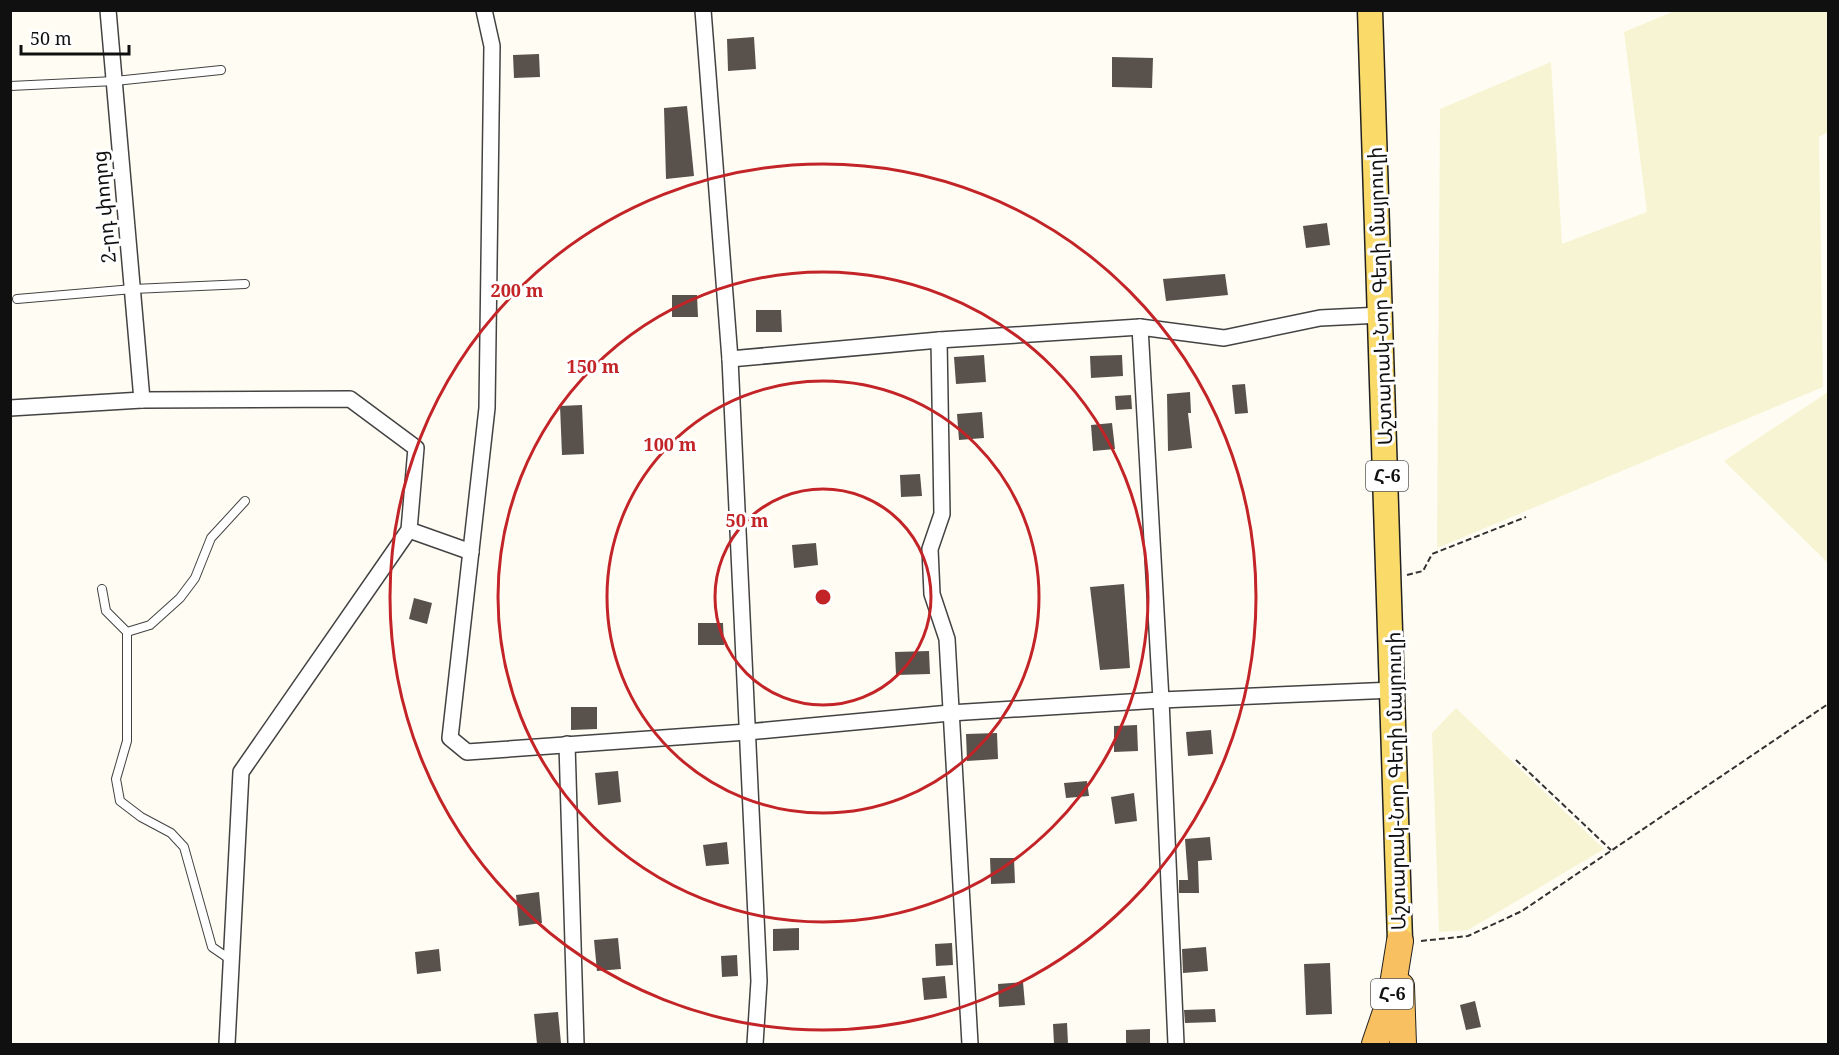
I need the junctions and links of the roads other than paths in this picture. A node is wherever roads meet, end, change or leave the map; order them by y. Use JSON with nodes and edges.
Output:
{"nodes":[{"id":1,"x":108,"y":10,"type":"edge"},
{"id":2,"x":484,"y":10,"type":"edge"},
{"id":3,"x":703,"y":10,"type":"edge"},
{"id":4,"x":1370,"y":10,"type":"edge"},
{"id":5,"x":221,"y":70,"type":"dead end"},
{"id":6,"x":115,"y":81,"type":"junction"},
{"id":7,"x":10,"y":86,"type":"edge"},
{"id":8,"x":245,"y":284,"type":"dead end"},
{"id":9,"x":133,"y":289,"type":"junction"},
{"id":10,"x":17,"y":299,"type":"dead end"},
{"id":11,"x":1381,"y":315,"type":"junction"},
{"id":12,"x":1140,"y":327,"type":"junction"},
{"id":13,"x":939,"y":340,"type":"junction"},
{"id":14,"x":730,"y":359,"type":"junction"},
{"id":15,"x":142,"y":400,"type":"junction"},
{"id":16,"x":10,"y":408,"type":"edge"},
{"id":17,"x":245,"y":501,"type":"dead end"},
{"id":18,"x":409,"y":530,"type":"junction"},
{"id":19,"x":471,"y":552,"type":"junction"},
{"id":20,"x":102,"y":589,"type":"dead end"},
{"id":21,"x":127,"y":632,"type":"junction"},
{"id":22,"x":1394,"y":690,"type":"junction"},
{"id":23,"x":1161,"y":700,"type":"junction"},
{"id":24,"x":950,"y":713,"type":"junction"},
{"id":25,"x":747,"y":732,"type":"junction"},
{"id":26,"x":567,"y":744,"type":"junction"},
{"id":27,"x":1400,"y":941,"type":"junction"},
{"id":28,"x":231,"y":960,"type":"junction"},
{"id":29,"x":227,"y":1044,"type":"edge"},
{"id":30,"x":576,"y":1044,"type":"edge"},
{"id":31,"x":754,"y":1044,"type":"edge"},
{"id":32,"x":969,"y":1044,"type":"edge"},
{"id":33,"x":1176,"y":1044,"type":"edge"},
{"id":34,"x":1375,"y":1044,"type":"edge"},
{"id":35,"x":1403,"y":1044,"type":"edge"}],
"edges":[{"from":1,"to":6,"type":"street","name":"2-րդ փողոց"},
{"from":2,"to":19,"type":"street"},
{"from":3,"to":14,"type":"street"},
{"from":4,"to":11,"type":"main road","name":"Աշտարակ-Նոր Գեղի մայրուղի","number":"Հ-6"},
{"from":5,"to":6,"type":"lane"},
{"from":6,"to":7,"type":"lane"},
{"from":6,"to":9,"type":"street","name":"2-րդ փողոց"},
{"from":8,"to":9,"type":"lane"},
{"from":9,"to":10,"type":"lane"},
{"from":9,"to":15,"type":"street","name":"2-րդ փողոց"},
{"from":11,"to":12,"type":"street"},
{"from":11,"to":22,"type":"main road","name":"Աշտարակ-Նոր Գեղի մայրուղի","number":"Հ-6"},
{"from":12,"to":13,"type":"street"},
{"from":12,"to":23,"type":"street"},
{"from":13,"to":14,"type":"street"},
{"from":13,"to":24,"type":"street"},
{"from":14,"to":25,"type":"street"},
{"from":15,"to":16,"type":"street"},
{"from":15,"to":18,"type":"street"},
{"from":17,"to":21,"type":"lane"},
{"from":18,"to":19,"type":"street"},
{"from":18,"to":28,"type":"street"},
{"from":19,"to":26,"type":"street"},
{"from":20,"to":21,"type":"lane"},
{"from":21,"to":28,"type":"lane"},
{"from":22,"to":23,"type":"street"},
{"from":22,"to":27,"type":"main road","name":"Աշտարակ-Նոր Գեղի մայրուղի","number":"Հ-6"},
{"from":23,"to":24,"type":"street"},
{"from":23,"to":33,"type":"street"},
{"from":24,"to":25,"type":"street"},
{"from":24,"to":32,"type":"street"},
{"from":25,"to":26,"type":"street"},
{"from":25,"to":31,"type":"street"},
{"from":26,"to":30,"type":"street"},
{"from":27,"to":34,"type":"highway","number":"Հ-6"},
{"from":27,"to":35,"type":"highway"},
{"from":28,"to":29,"type":"street"}]}
